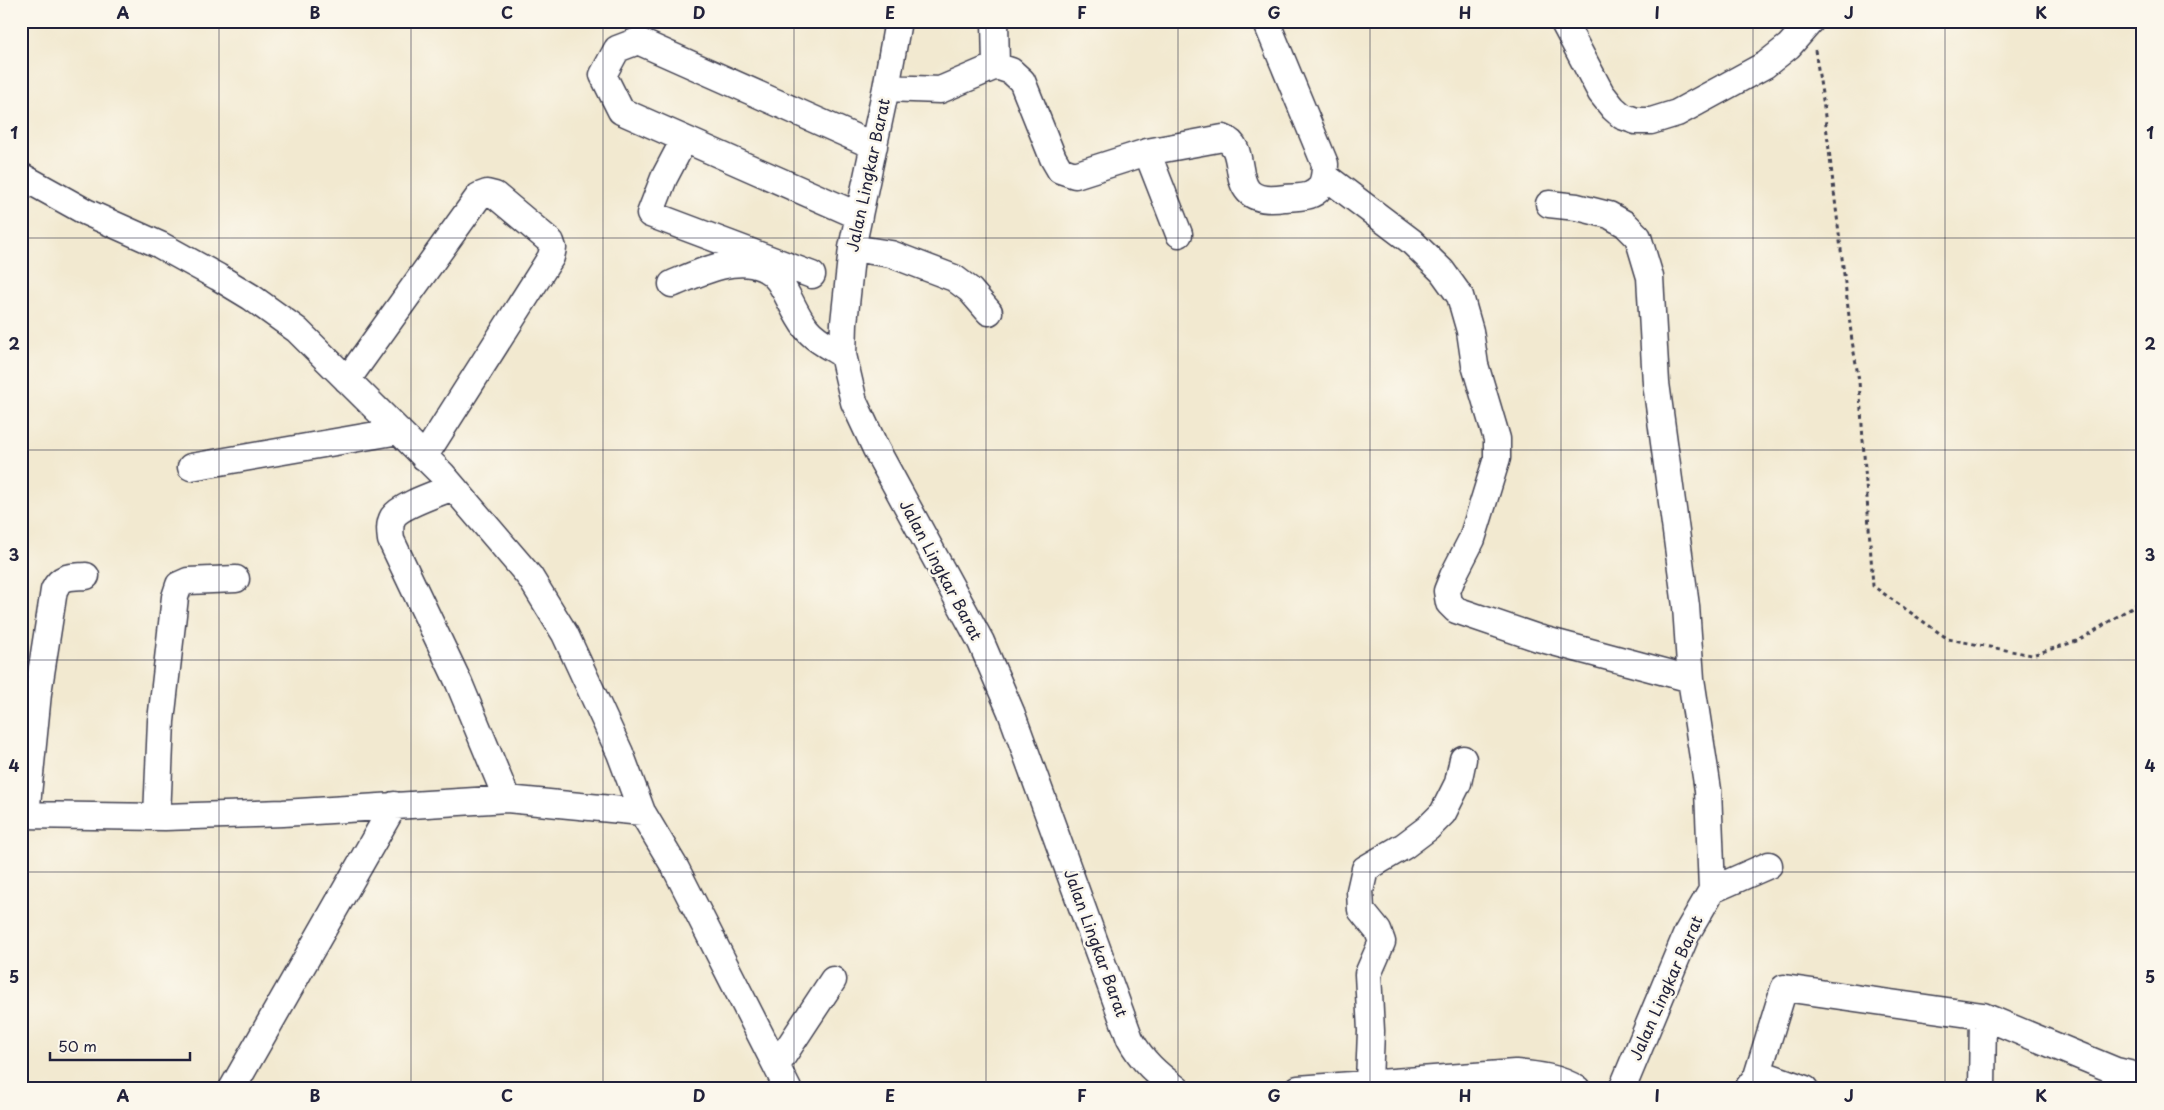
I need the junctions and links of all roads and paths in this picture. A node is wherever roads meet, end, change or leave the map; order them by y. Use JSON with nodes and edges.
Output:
{"nodes":[{"id":1,"x":898,"y":21,"type":"edge"},
{"id":2,"x":996,"y":21,"type":"edge"},
{"id":3,"x":1266,"y":21,"type":"edge"},
{"id":4,"x":1563,"y":21,"type":"edge"},
{"id":5,"x":1810,"y":22,"type":"edge"},
{"id":6,"x":996,"y":66,"type":"junction"},
{"id":7,"x":886,"y":88,"type":"junction"},
{"id":8,"x":684,"y":140,"type":"junction"},
{"id":9,"x":874,"y":146,"type":"junction"},
{"id":10,"x":1147,"y":152,"type":"junction"},
{"id":11,"x":21,"y":176,"type":"edge"},
{"id":12,"x":1325,"y":176,"type":"junction"},
{"id":13,"x":1549,"y":204,"type":"dead end"},
{"id":14,"x":859,"y":216,"type":"junction"},
{"id":15,"x":1179,"y":234,"type":"dead end"},
{"id":16,"x":851,"y":260,"type":"junction"},
{"id":17,"x":812,"y":275,"type":"junction"},
{"id":18,"x":778,"y":280,"type":"junction"},
{"id":19,"x":672,"y":284,"type":"dead end"},
{"id":20,"x":989,"y":312,"type":"dead end"},
{"id":21,"x":844,"y":355,"type":"junction"},
{"id":22,"x":347,"y":380,"type":"junction"},
{"id":23,"x":398,"y":431,"type":"junction"},
{"id":24,"x":424,"y":457,"type":"junction"},
{"id":25,"x":191,"y":467,"type":"dead end"},
{"id":26,"x":453,"y":487,"type":"junction"},
{"id":27,"x":86,"y":576,"type":"dead end"},
{"id":28,"x":236,"y":579,"type":"dead end"},
{"id":29,"x":2143,"y":600,"type":"edge"},
{"id":30,"x":1691,"y":679,"type":"junction"},
{"id":31,"x":1463,"y":759,"type":"dead end"},
{"id":32,"x":507,"y":799,"type":"junction"},
{"id":33,"x":394,"y":805,"type":"junction"},
{"id":34,"x":642,"y":812,"type":"junction"},
{"id":35,"x":24,"y":815,"type":"edge"},
{"id":36,"x":157,"y":817,"type":"junction"},
{"id":37,"x":1769,"y":865,"type":"dead end"},
{"id":38,"x":1712,"y":890,"type":"junction"},
{"id":39,"x":833,"y":980,"type":"dead end"},
{"id":40,"x":1983,"y":1016,"type":"junction"},
{"id":41,"x":776,"y":1065,"type":"junction"},
{"id":42,"x":2129,"y":1074,"type":"dead end"},
{"id":43,"x":1369,"y":1082,"type":"junction"},
{"id":44,"x":1753,"y":1082,"type":"edge"},
{"id":45,"x":232,"y":1089,"type":"edge"},
{"id":46,"x":788,"y":1089,"type":"edge"},
{"id":47,"x":1177,"y":1089,"type":"edge"},
{"id":48,"x":1298,"y":1089,"type":"edge"},
{"id":49,"x":1577,"y":1089,"type":"edge"},
{"id":50,"x":1622,"y":1089,"type":"edge"},
{"id":51,"x":1805,"y":1089,"type":"edge"},
{"id":52,"x":1982,"y":1089,"type":"edge"}],
"edges":[{"from":1,"to":7,"type":"street","name":"Jalan Lingkar Barat"},
{"from":2,"to":6,"type":"street"},
{"from":3,"to":12,"type":"street"},
{"from":4,"to":5,"type":"street"},
{"from":5,"to":29,"type":"path"},
{"from":6,"to":7,"type":"street"},
{"from":6,"to":10,"type":"street"},
{"from":7,"to":9,"type":"street","name":"Jalan Lingkar Barat"},
{"from":8,"to":9,"type":"street"},
{"from":8,"to":14,"type":"street"},
{"from":8,"to":17,"type":"street"},
{"from":9,"to":14,"type":"street","name":"Jalan Lingkar Barat"},
{"from":10,"to":12,"type":"street"},
{"from":10,"to":15,"type":"street"},
{"from":11,"to":22,"type":"street"},
{"from":12,"to":30,"type":"street"},
{"from":13,"to":30,"type":"street"},
{"from":14,"to":16,"type":"street","name":"Jalan Lingkar Barat"},
{"from":16,"to":17,"type":"street"},
{"from":16,"to":20,"type":"street"},
{"from":16,"to":21,"type":"street","name":"Jalan Lingkar Barat"},
{"from":17,"to":18,"type":"street"},
{"from":18,"to":19,"type":"street"},
{"from":18,"to":21,"type":"street"},
{"from":21,"to":47,"type":"street","name":"Jalan Lingkar Barat"},
{"from":22,"to":23,"type":"street"},
{"from":22,"to":24,"type":"street"},
{"from":23,"to":24,"type":"street"},
{"from":23,"to":25,"type":"street"},
{"from":24,"to":26,"type":"street"},
{"from":26,"to":32,"type":"street"},
{"from":26,"to":34,"type":"street"},
{"from":27,"to":35,"type":"street"},
{"from":28,"to":36,"type":"street"},
{"from":30,"to":38,"type":"street"},
{"from":31,"to":43,"type":"street"},
{"from":32,"to":33,"type":"street"},
{"from":32,"to":34,"type":"street"},
{"from":33,"to":36,"type":"street"},
{"from":33,"to":45,"type":"street"},
{"from":34,"to":41,"type":"street"},
{"from":35,"to":36,"type":"street"},
{"from":37,"to":38,"type":"street"},
{"from":38,"to":50,"type":"street","name":"Jalan Lingkar Barat"},
{"from":39,"to":41,"type":"street"},
{"from":40,"to":42,"type":"street"},
{"from":40,"to":44,"type":"street"},
{"from":40,"to":52,"type":"street"},
{"from":41,"to":46,"type":"street"},
{"from":43,"to":48,"type":"street"},
{"from":43,"to":49,"type":"street"},
{"from":44,"to":51,"type":"street"}]}
